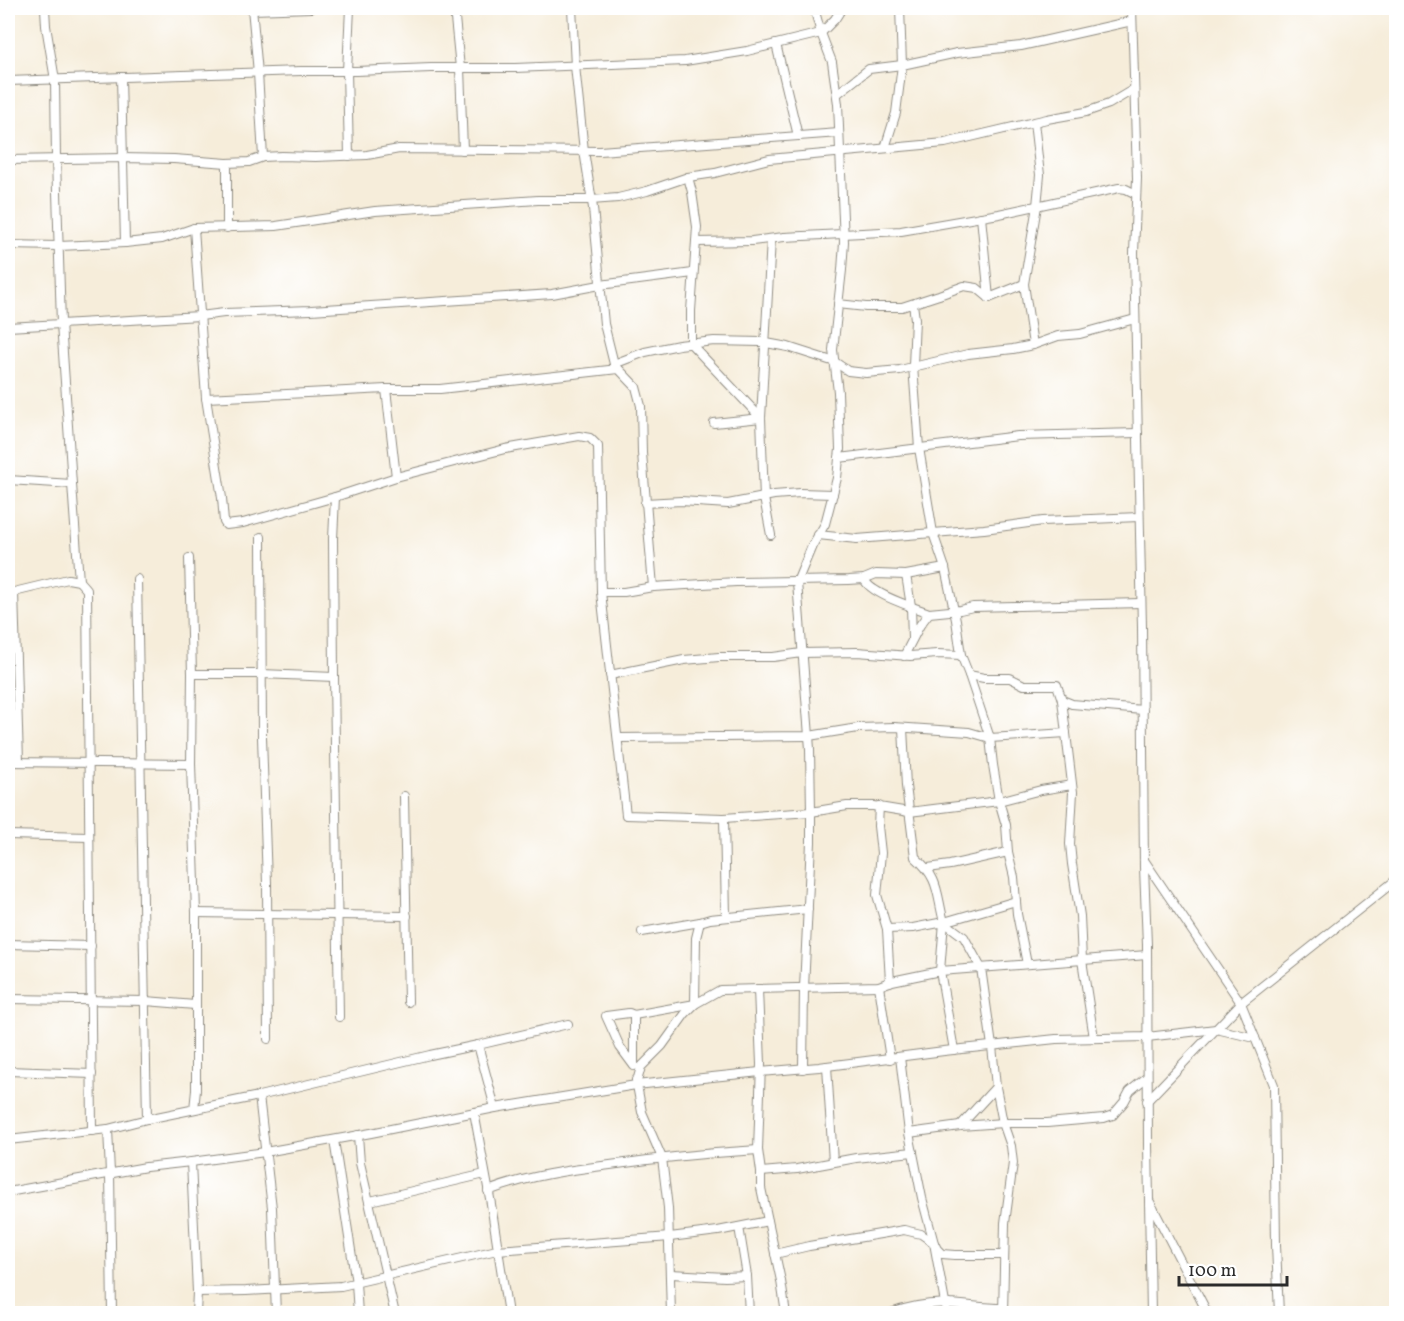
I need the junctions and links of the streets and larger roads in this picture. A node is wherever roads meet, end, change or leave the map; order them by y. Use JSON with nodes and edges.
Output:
{"nodes":[{"id":1,"x":45,"y":8,"type":"edge"},
{"id":2,"x":311,"y":8,"type":"edge"},
{"id":3,"x":350,"y":8,"type":"edge"},
{"id":4,"x":454,"y":8,"type":"edge"},
{"id":5,"x":572,"y":8,"type":"edge"},
{"id":6,"x":814,"y":8,"type":"edge"},
{"id":7,"x":842,"y":8,"type":"edge"},
{"id":8,"x":900,"y":8,"type":"edge"},
{"id":9,"x":1132,"y":8,"type":"edge"},
{"id":10,"x":252,"y":9,"type":"edge"},
{"id":11,"x":1132,"y":21,"type":"junction"},
{"id":12,"x":821,"y":33,"type":"junction"},
{"id":13,"x":776,"y":44,"type":"junction"},
{"id":14,"x":902,"y":65,"type":"junction"},
{"id":15,"x":575,"y":66,"type":"junction"},
{"id":16,"x":460,"y":68,"type":"junction"},
{"id":17,"x":347,"y":71,"type":"junction"},
{"id":18,"x":258,"y":73,"type":"junction"},
{"id":19,"x":121,"y":77,"type":"junction"},
{"id":20,"x":55,"y":80,"type":"junction"},
{"id":21,"x":8,"y":81,"type":"edge"},
{"id":22,"x":1134,"y":89,"type":"junction"},
{"id":23,"x":837,"y":94,"type":"junction"},
{"id":24,"x":1034,"y":122,"type":"junction"},
{"id":25,"x":839,"y":133,"type":"junction"},
{"id":26,"x":798,"y":135,"type":"junction"},
{"id":27,"x":885,"y":148,"type":"junction"},
{"id":28,"x":463,"y":150,"type":"junction"},
{"id":29,"x":584,"y":151,"type":"junction"},
{"id":30,"x":839,"y":152,"type":"junction"},
{"id":31,"x":349,"y":156,"type":"junction"},
{"id":32,"x":263,"y":157,"type":"junction"},
{"id":33,"x":123,"y":158,"type":"junction"},
{"id":34,"x":56,"y":159,"type":"junction"},
{"id":35,"x":8,"y":160,"type":"edge"},
{"id":36,"x":227,"y":163,"type":"junction"},
{"id":37,"x":688,"y":177,"type":"junction"},
{"id":38,"x":1136,"y":194,"type":"junction"},
{"id":39,"x":591,"y":200,"type":"junction"},
{"id":40,"x":1037,"y":206,"type":"junction"},
{"id":41,"x":981,"y":218,"type":"junction"},
{"id":42,"x":194,"y":228,"type":"junction"},
{"id":43,"x":227,"y":228,"type":"junction"},
{"id":44,"x":843,"y":234,"type":"junction"},
{"id":45,"x":771,"y":239,"type":"junction"},
{"id":46,"x":696,"y":242,"type":"junction"},
{"id":47,"x":126,"y":243,"type":"junction"},
{"id":48,"x":8,"y":245,"type":"edge"},
{"id":49,"x":58,"y":246,"type":"junction"},
{"id":50,"x":693,"y":273,"type":"junction"},
{"id":51,"x":1024,"y":284,"type":"junction"},
{"id":52,"x":600,"y":285,"type":"junction"},
{"id":53,"x":989,"y":298,"type":"junction"},
{"id":54,"x":838,"y":304,"type":"junction"},
{"id":55,"x":913,"y":304,"type":"junction"},
{"id":56,"x":200,"y":316,"type":"junction"},
{"id":57,"x":1135,"y":319,"type":"junction"},
{"id":58,"x":61,"y":324,"type":"junction"},
{"id":59,"x":8,"y":327,"type":"edge"},
{"id":60,"x":765,"y":342,"type":"junction"},
{"id":61,"x":691,"y":344,"type":"junction"},
{"id":62,"x":1032,"y":345,"type":"junction"},
{"id":63,"x":834,"y":362,"type":"junction"},
{"id":64,"x":913,"y":366,"type":"junction"},
{"id":65,"x":616,"y":367,"type":"junction"},
{"id":66,"x":386,"y":389,"type":"junction"},
{"id":67,"x":206,"y":398,"type":"junction"},
{"id":68,"x":761,"y":418,"type":"junction"},
{"id":69,"x":714,"y":423,"type":"dead end"},
{"id":70,"x":1138,"y":433,"type":"junction"},
{"id":71,"x":919,"y":448,"type":"junction"},
{"id":72,"x":839,"y":458,"type":"junction"},
{"id":73,"x":396,"y":477,"type":"junction"},
{"id":74,"x":8,"y":480,"type":"edge"},
{"id":75,"x":72,"y":484,"type":"junction"},
{"id":76,"x":833,"y":494,"type":"junction"},
{"id":77,"x":335,"y":497,"type":"junction"},
{"id":78,"x":764,"y":498,"type":"junction"},
{"id":79,"x":645,"y":503,"type":"junction"},
{"id":80,"x":1139,"y":516,"type":"junction"},
{"id":81,"x":933,"y":533,"type":"junction"},
{"id":82,"x":771,"y":535,"type":"dead end"},
{"id":83,"x":818,"y":535,"type":"junction"},
{"id":84,"x":261,"y":537,"type":"dead end"},
{"id":85,"x":189,"y":558,"type":"dead end"},
{"id":86,"x":945,"y":568,"type":"junction"},
{"id":87,"x":906,"y":575,"type":"junction"},
{"id":88,"x":137,"y":579,"type":"dead end"},
{"id":89,"x":864,"y":579,"type":"junction"},
{"id":90,"x":79,"y":581,"type":"junction"},
{"id":91,"x":797,"y":582,"type":"junction"},
{"id":92,"x":652,"y":587,"type":"junction"},
{"id":93,"x":601,"y":592,"type":"junction"},
{"id":94,"x":1141,"y":603,"type":"junction"},
{"id":95,"x":911,"y":606,"type":"junction"},
{"id":96,"x":953,"y":610,"type":"junction"},
{"id":97,"x":929,"y":613,"type":"junction"},
{"id":98,"x":912,"y":640,"type":"junction"},
{"id":99,"x":802,"y":652,"type":"junction"},
{"id":100,"x":961,"y":655,"type":"junction"},
{"id":101,"x":904,"y":656,"type":"junction"},
{"id":102,"x":192,"y":674,"type":"junction"},
{"id":103,"x":262,"y":674,"type":"junction"},
{"id":104,"x":610,"y":675,"type":"junction"},
{"id":105,"x":969,"y":675,"type":"junction"},
{"id":106,"x":334,"y":677,"type":"junction"},
{"id":107,"x":1062,"y":700,"type":"junction"},
{"id":108,"x":1143,"y":710,"type":"junction"},
{"id":109,"x":903,"y":728,"type":"junction"},
{"id":110,"x":1066,"y":733,"type":"junction"},
{"id":111,"x":809,"y":736,"type":"junction"},
{"id":112,"x":618,"y":738,"type":"junction"},
{"id":113,"x":990,"y":738,"type":"junction"},
{"id":114,"x":8,"y":762,"type":"edge"},
{"id":115,"x":19,"y":762,"type":"junction"},
{"id":116,"x":89,"y":763,"type":"junction"},
{"id":117,"x":140,"y":764,"type":"junction"},
{"id":118,"x":191,"y":764,"type":"junction"},
{"id":119,"x":1072,"y":785,"type":"junction"},
{"id":120,"x":404,"y":796,"type":"dead end"},
{"id":121,"x":999,"y":801,"type":"junction"},
{"id":122,"x":879,"y":806,"type":"junction"},
{"id":123,"x":811,"y":812,"type":"junction"},
{"id":124,"x":909,"y":812,"type":"junction"},
{"id":125,"x":724,"y":818,"type":"junction"},
{"id":126,"x":8,"y":835,"type":"edge"},
{"id":127,"x":89,"y":837,"type":"junction"},
{"id":128,"x":1008,"y":852,"type":"junction"},
{"id":129,"x":1144,"y":860,"type":"junction"},
{"id":130,"x":928,"y":868,"type":"junction"},
{"id":131,"x":1396,"y":880,"type":"edge"},
{"id":132,"x":1016,"y":901,"type":"junction"},
{"id":133,"x":807,"y":909,"type":"junction"},
{"id":134,"x":196,"y":913,"type":"junction"},
{"id":135,"x":266,"y":914,"type":"junction"},
{"id":136,"x":338,"y":915,"type":"junction"},
{"id":137,"x":407,"y":916,"type":"junction"},
{"id":138,"x":726,"y":917,"type":"junction"},
{"id":139,"x":700,"y":922,"type":"junction"},
{"id":140,"x":944,"y":922,"type":"junction"},
{"id":141,"x":887,"y":929,"type":"junction"},
{"id":142,"x":642,"y":932,"type":"dead end"},
{"id":143,"x":8,"y":944,"type":"edge"},
{"id":144,"x":91,"y":946,"type":"junction"},
{"id":145,"x":1147,"y":955,"type":"junction"},
{"id":146,"x":1083,"y":960,"type":"junction"},
{"id":147,"x":1027,"y":964,"type":"junction"},
{"id":148,"x":981,"y":968,"type":"junction"},
{"id":149,"x":940,"y":971,"type":"junction"},
{"id":150,"x":890,"y":982,"type":"junction"},
{"id":151,"x":879,"y":986,"type":"junction"},
{"id":152,"x":804,"y":988,"type":"junction"},
{"id":153,"x":758,"y":989,"type":"junction"},
{"id":154,"x":8,"y":999,"type":"edge"},
{"id":155,"x":90,"y":1000,"type":"junction"},
{"id":156,"x":146,"y":1001,"type":"junction"},
{"id":157,"x":408,"y":1002,"type":"dead end"},
{"id":158,"x":1241,"y":1003,"type":"junction"},
{"id":159,"x":695,"y":1004,"type":"junction"},
{"id":160,"x":195,"y":1005,"type":"junction"},
{"id":161,"x":634,"y":1015,"type":"junction"},
{"id":162,"x":339,"y":1017,"type":"dead end"},
{"id":163,"x":568,"y":1024,"type":"dead end"},
{"id":164,"x":1216,"y":1029,"type":"junction"},
{"id":165,"x":1147,"y":1037,"type":"junction"},
{"id":166,"x":1094,"y":1038,"type":"junction"},
{"id":167,"x":1255,"y":1038,"type":"junction"},
{"id":168,"x":268,"y":1040,"type":"dead end"},
{"id":169,"x":478,"y":1045,"type":"junction"},
{"id":170,"x":992,"y":1046,"type":"junction"},
{"id":171,"x":954,"y":1050,"type":"junction"},
{"id":172,"x":900,"y":1057,"type":"junction"},
{"id":173,"x":890,"y":1059,"type":"junction"},
{"id":174,"x":634,"y":1066,"type":"junction"},
{"id":175,"x":827,"y":1066,"type":"junction"},
{"id":176,"x":803,"y":1069,"type":"junction"},
{"id":177,"x":8,"y":1071,"type":"edge"},
{"id":178,"x":760,"y":1072,"type":"junction"},
{"id":179,"x":92,"y":1074,"type":"junction"},
{"id":180,"x":1147,"y":1077,"type":"junction"},
{"id":181,"x":636,"y":1085,"type":"junction"},
{"id":182,"x":996,"y":1087,"type":"junction"},
{"id":183,"x":259,"y":1096,"type":"junction"},
{"id":184,"x":1147,"y":1101,"type":"junction"},
{"id":185,"x":495,"y":1108,"type":"junction"},
{"id":186,"x":194,"y":1109,"type":"junction"},
{"id":187,"x":474,"y":1112,"type":"junction"},
{"id":188,"x":147,"y":1119,"type":"junction"},
{"id":189,"x":1004,"y":1123,"type":"junction"},
{"id":190,"x":960,"y":1126,"type":"junction"},
{"id":191,"x":108,"y":1129,"type":"junction"},
{"id":192,"x":92,"y":1131,"type":"junction"},
{"id":193,"x":909,"y":1133,"type":"junction"},
{"id":194,"x":358,"y":1135,"type":"junction"},
{"id":195,"x":8,"y":1140,"type":"edge"},
{"id":196,"x":334,"y":1140,"type":"junction"},
{"id":197,"x":758,"y":1150,"type":"junction"},
{"id":198,"x":265,"y":1152,"type":"junction"},
{"id":199,"x":913,"y":1152,"type":"junction"},
{"id":200,"x":662,"y":1158,"type":"junction"},
{"id":201,"x":191,"y":1162,"type":"junction"},
{"id":202,"x":833,"y":1162,"type":"junction"},
{"id":203,"x":761,"y":1172,"type":"junction"},
{"id":204,"x":110,"y":1173,"type":"junction"},
{"id":205,"x":485,"y":1174,"type":"junction"},
{"id":206,"x":488,"y":1191,"type":"junction"},
{"id":207,"x":8,"y":1192,"type":"edge"},
{"id":208,"x":370,"y":1201,"type":"junction"},
{"id":209,"x":1149,"y":1201,"type":"junction"},
{"id":210,"x":768,"y":1221,"type":"junction"},
{"id":211,"x":739,"y":1227,"type":"junction"},
{"id":212,"x":670,"y":1237,"type":"junction"},
{"id":213,"x":934,"y":1244,"type":"junction"},
{"id":214,"x":497,"y":1250,"type":"junction"},
{"id":215,"x":775,"y":1254,"type":"junction"},
{"id":216,"x":1004,"y":1255,"type":"junction"},
{"id":217,"x":671,"y":1274,"type":"junction"},
{"id":218,"x":387,"y":1276,"type":"junction"},
{"id":219,"x":747,"y":1276,"type":"junction"},
{"id":220,"x":356,"y":1283,"type":"junction"},
{"id":221,"x":276,"y":1289,"type":"junction"},
{"id":222,"x":197,"y":1292,"type":"junction"},
{"id":223,"x":945,"y":1304,"type":"junction"},
{"id":224,"x":1003,"y":1311,"type":"edge"},
{"id":225,"x":112,"y":1314,"type":"edge"},
{"id":226,"x":196,"y":1314,"type":"edge"},
{"id":227,"x":276,"y":1314,"type":"edge"},
{"id":228,"x":358,"y":1314,"type":"edge"},
{"id":229,"x":395,"y":1314,"type":"edge"},
{"id":230,"x":508,"y":1314,"type":"edge"},
{"id":231,"x":671,"y":1314,"type":"edge"},
{"id":232,"x":749,"y":1314,"type":"edge"},
{"id":233,"x":786,"y":1314,"type":"edge"},
{"id":234,"x":888,"y":1314,"type":"edge"},
{"id":235,"x":947,"y":1314,"type":"edge"},
{"id":236,"x":1152,"y":1314,"type":"edge"},
{"id":237,"x":1208,"y":1314,"type":"edge"},
{"id":238,"x":1279,"y":1314,"type":"edge"}],
"edges":[{"from":1,"to":20,"type":"street"},
{"from":2,"to":10,"type":"street"},
{"from":3,"to":17,"type":"street"},
{"from":4,"to":16,"type":"street"},
{"from":5,"to":15,"type":"street"},
{"from":6,"to":12,"type":"street"},
{"from":7,"to":12,"type":"street"},
{"from":8,"to":14,"type":"street"},
{"from":9,"to":11,"type":"street"},
{"from":10,"to":18,"type":"street"},
{"from":11,"to":14,"type":"street"},
{"from":11,"to":22,"type":"street"},
{"from":12,"to":13,"type":"street"},
{"from":12,"to":23,"type":"street"},
{"from":13,"to":15,"type":"street"},
{"from":13,"to":26,"type":"street"},
{"from":14,"to":23,"type":"street"},
{"from":14,"to":27,"type":"street"},
{"from":15,"to":16,"type":"street"},
{"from":15,"to":29,"type":"street"},
{"from":16,"to":17,"type":"street"},
{"from":16,"to":28,"type":"street"},
{"from":17,"to":18,"type":"street"},
{"from":17,"to":31,"type":"street"},
{"from":18,"to":19,"type":"street"},
{"from":18,"to":32,"type":"street"},
{"from":19,"to":20,"type":"street"},
{"from":19,"to":33,"type":"street"},
{"from":20,"to":21,"type":"street"},
{"from":20,"to":34,"type":"street"},
{"from":22,"to":24,"type":"street"},
{"from":22,"to":38,"type":"street"},
{"from":23,"to":25,"type":"street"},
{"from":24,"to":27,"type":"street"},
{"from":24,"to":40,"type":"street"},
{"from":25,"to":26,"type":"street"},
{"from":25,"to":30,"type":"street"},
{"from":26,"to":29,"type":"street"},
{"from":27,"to":30,"type":"street"},
{"from":28,"to":29,"type":"street"},
{"from":28,"to":31,"type":"street"},
{"from":29,"to":39,"type":"street"},
{"from":30,"to":37,"type":"street"},
{"from":30,"to":44,"type":"street"},
{"from":31,"to":32,"type":"street"},
{"from":32,"to":36,"type":"street"},
{"from":33,"to":34,"type":"street"},
{"from":33,"to":36,"type":"street"},
{"from":33,"to":47,"type":"street"},
{"from":34,"to":35,"type":"street"},
{"from":34,"to":49,"type":"street"},
{"from":36,"to":43,"type":"street"},
{"from":37,"to":39,"type":"street"},
{"from":37,"to":46,"type":"street"},
{"from":38,"to":40,"type":"street"},
{"from":38,"to":57,"type":"street"},
{"from":39,"to":43,"type":"street"},
{"from":39,"to":52,"type":"street"},
{"from":40,"to":41,"type":"street"},
{"from":40,"to":51,"type":"street"},
{"from":41,"to":44,"type":"street"},
{"from":41,"to":53,"type":"street"},
{"from":42,"to":43,"type":"street"},
{"from":42,"to":47,"type":"street"},
{"from":42,"to":56,"type":"street"},
{"from":44,"to":45,"type":"street"},
{"from":44,"to":54,"type":"street"},
{"from":45,"to":46,"type":"street"},
{"from":45,"to":60,"type":"street"},
{"from":46,"to":50,"type":"street"},
{"from":47,"to":49,"type":"street"},
{"from":48,"to":49,"type":"street"},
{"from":49,"to":58,"type":"street"},
{"from":50,"to":52,"type":"street"},
{"from":50,"to":61,"type":"street"},
{"from":51,"to":53,"type":"street"},
{"from":51,"to":62,"type":"street"},
{"from":52,"to":56,"type":"street"},
{"from":52,"to":65,"type":"street"},
{"from":53,"to":55,"type":"street"},
{"from":54,"to":55,"type":"street"},
{"from":54,"to":63,"type":"street"},
{"from":55,"to":64,"type":"street"},
{"from":56,"to":58,"type":"street"},
{"from":56,"to":67,"type":"street"},
{"from":57,"to":62,"type":"street"},
{"from":57,"to":70,"type":"street"},
{"from":58,"to":59,"type":"street"},
{"from":58,"to":75,"type":"street"},
{"from":60,"to":61,"type":"street"},
{"from":60,"to":63,"type":"street"},
{"from":60,"to":68,"type":"street"},
{"from":61,"to":65,"type":"street"},
{"from":61,"to":68,"type":"street"},
{"from":62,"to":64,"type":"street"},
{"from":63,"to":64,"type":"street"},
{"from":63,"to":72,"type":"street"},
{"from":64,"to":71,"type":"street"},
{"from":65,"to":66,"type":"street"},
{"from":65,"to":79,"type":"street"},
{"from":66,"to":67,"type":"street"},
{"from":66,"to":73,"type":"street"},
{"from":67,"to":77,"type":"street"},
{"from":68,"to":69,"type":"street"},
{"from":68,"to":78,"type":"street"},
{"from":70,"to":71,"type":"street"},
{"from":70,"to":80,"type":"street"},
{"from":71,"to":72,"type":"street"},
{"from":71,"to":81,"type":"street"},
{"from":72,"to":76,"type":"street"},
{"from":73,"to":77,"type":"street"},
{"from":73,"to":93,"type":"street"},
{"from":74,"to":75,"type":"street"},
{"from":75,"to":90,"type":"street"},
{"from":76,"to":78,"type":"street"},
{"from":76,"to":83,"type":"street"},
{"from":77,"to":106,"type":"street"},
{"from":78,"to":79,"type":"street"},
{"from":78,"to":82,"type":"street"},
{"from":79,"to":92,"type":"street"},
{"from":80,"to":81,"type":"street"},
{"from":80,"to":94,"type":"street"},
{"from":81,"to":83,"type":"street"},
{"from":81,"to":86,"type":"street"},
{"from":83,"to":91,"type":"street"},
{"from":84,"to":103,"type":"street"},
{"from":85,"to":102,"type":"street"},
{"from":86,"to":87,"type":"street"},
{"from":86,"to":96,"type":"street"},
{"from":87,"to":89,"type":"street"},
{"from":87,"to":95,"type":"street"},
{"from":88,"to":117,"type":"street"},
{"from":89,"to":91,"type":"street"},
{"from":89,"to":95,"type":"street"},
{"from":90,"to":115,"type":"street"},
{"from":90,"to":116,"type":"street"},
{"from":91,"to":92,"type":"street"},
{"from":91,"to":99,"type":"street"},
{"from":92,"to":93,"type":"street"},
{"from":93,"to":104,"type":"street"},
{"from":94,"to":96,"type":"street"},
{"from":94,"to":108,"type":"street"},
{"from":95,"to":97,"type":"street"},
{"from":95,"to":98,"type":"street"},
{"from":96,"to":97,"type":"street"},
{"from":96,"to":100,"type":"street"},
{"from":97,"to":98,"type":"street"},
{"from":98,"to":101,"type":"street"},
{"from":99,"to":101,"type":"street"},
{"from":99,"to":104,"type":"street"},
{"from":99,"to":111,"type":"street"},
{"from":100,"to":101,"type":"street"},
{"from":100,"to":105,"type":"street"},
{"from":102,"to":103,"type":"street"},
{"from":102,"to":118,"type":"street"},
{"from":103,"to":106,"type":"street"},
{"from":103,"to":135,"type":"street"},
{"from":104,"to":112,"type":"street"},
{"from":105,"to":107,"type":"street"},
{"from":105,"to":113,"type":"street"},
{"from":106,"to":136,"type":"street"},
{"from":107,"to":108,"type":"street"},
{"from":107,"to":110,"type":"street"},
{"from":108,"to":129,"type":"street"},
{"from":109,"to":111,"type":"street"},
{"from":109,"to":113,"type":"street"},
{"from":109,"to":124,"type":"street"},
{"from":110,"to":113,"type":"street"},
{"from":110,"to":119,"type":"street"},
{"from":111,"to":112,"type":"street"},
{"from":111,"to":123,"type":"street"},
{"from":112,"to":125,"type":"street"},
{"from":113,"to":121,"type":"street"},
{"from":114,"to":115,"type":"street"},
{"from":115,"to":116,"type":"street"},
{"from":116,"to":117,"type":"street"},
{"from":116,"to":127,"type":"street"},
{"from":117,"to":118,"type":"street"},
{"from":117,"to":156,"type":"street"},
{"from":118,"to":134,"type":"street"},
{"from":119,"to":121,"type":"street"},
{"from":119,"to":146,"type":"street"},
{"from":120,"to":137,"type":"street"},
{"from":121,"to":124,"type":"street"},
{"from":121,"to":128,"type":"street"},
{"from":122,"to":123,"type":"street"},
{"from":122,"to":124,"type":"street"},
{"from":122,"to":141,"type":"street"},
{"from":123,"to":125,"type":"street"},
{"from":123,"to":133,"type":"street"},
{"from":124,"to":130,"type":"street"},
{"from":125,"to":138,"type":"street"},
{"from":126,"to":127,"type":"street"},
{"from":127,"to":144,"type":"street"},
{"from":128,"to":130,"type":"street"},
{"from":128,"to":132,"type":"street"},
{"from":129,"to":145,"type":"street"},
{"from":129,"to":158,"type":"street"},
{"from":130,"to":140,"type":"street"},
{"from":131,"to":158,"type":"street"},
{"from":132,"to":140,"type":"street"},
{"from":132,"to":147,"type":"street"},
{"from":133,"to":138,"type":"street"},
{"from":133,"to":152,"type":"street"},
{"from":134,"to":135,"type":"street"},
{"from":134,"to":160,"type":"street"},
{"from":135,"to":136,"type":"street"},
{"from":135,"to":168,"type":"street"},
{"from":136,"to":137,"type":"street"},
{"from":136,"to":162,"type":"street"},
{"from":137,"to":157,"type":"street"},
{"from":138,"to":139,"type":"street"},
{"from":139,"to":142,"type":"street"},
{"from":139,"to":159,"type":"street"},
{"from":140,"to":141,"type":"street"},
{"from":140,"to":148,"type":"street"},
{"from":140,"to":149,"type":"street"},
{"from":141,"to":150,"type":"street"},
{"from":143,"to":144,"type":"street"},
{"from":144,"to":155,"type":"street"},
{"from":145,"to":146,"type":"street"},
{"from":145,"to":165,"type":"street"},
{"from":146,"to":147,"type":"street"},
{"from":146,"to":166,"type":"street"},
{"from":147,"to":148,"type":"street"},
{"from":148,"to":149,"type":"street"},
{"from":148,"to":170,"type":"street"},
{"from":149,"to":150,"type":"street"},
{"from":149,"to":171,"type":"street"},
{"from":150,"to":151,"type":"street"},
{"from":151,"to":152,"type":"street"},
{"from":151,"to":173,"type":"street"},
{"from":152,"to":153,"type":"street"},
{"from":152,"to":176,"type":"street"},
{"from":153,"to":159,"type":"street"},
{"from":153,"to":178,"type":"street"},
{"from":154,"to":155,"type":"street"},
{"from":155,"to":156,"type":"street"},
{"from":155,"to":179,"type":"street"},
{"from":156,"to":160,"type":"street"},
{"from":156,"to":188,"type":"street"},
{"from":158,"to":164,"type":"street"},
{"from":158,"to":167,"type":"street"},
{"from":159,"to":161,"type":"street"},
{"from":159,"to":181,"type":"street"},
{"from":160,"to":186,"type":"street"},
{"from":161,"to":174,"type":"street"},
{"from":161,"to":174,"type":"street"},
{"from":163,"to":169,"type":"street"},
{"from":164,"to":165,"type":"street"},
{"from":164,"to":167,"type":"street"},
{"from":164,"to":184,"type":"street"},
{"from":165,"to":166,"type":"street"},
{"from":165,"to":180,"type":"street"},
{"from":166,"to":170,"type":"street"},
{"from":167,"to":238,"type":"street"},
{"from":169,"to":183,"type":"street"},
{"from":169,"to":185,"type":"street"},
{"from":170,"to":171,"type":"street"},
{"from":170,"to":182,"type":"street"},
{"from":171,"to":172,"type":"street"},
{"from":172,"to":173,"type":"street"},
{"from":172,"to":193,"type":"street"},
{"from":173,"to":175,"type":"street"},
{"from":174,"to":181,"type":"street"},
{"from":175,"to":176,"type":"street"},
{"from":175,"to":202,"type":"street"},
{"from":176,"to":178,"type":"street"},
{"from":177,"to":179,"type":"street"},
{"from":178,"to":181,"type":"street"},
{"from":178,"to":197,"type":"street"},
{"from":179,"to":192,"type":"street"},
{"from":180,"to":184,"type":"street"},
{"from":180,"to":189,"type":"street"},
{"from":181,"to":185,"type":"street"},
{"from":181,"to":200,"type":"street"},
{"from":182,"to":189,"type":"street"},
{"from":182,"to":190,"type":"street"},
{"from":183,"to":186,"type":"street"},
{"from":183,"to":198,"type":"street"},
{"from":184,"to":209,"type":"street"},
{"from":185,"to":187,"type":"street"},
{"from":186,"to":188,"type":"street"},
{"from":187,"to":194,"type":"street"},
{"from":187,"to":205,"type":"street"},
{"from":188,"to":191,"type":"street"},
{"from":189,"to":190,"type":"street"},
{"from":189,"to":216,"type":"street"},
{"from":190,"to":193,"type":"street"},
{"from":191,"to":192,"type":"street"},
{"from":191,"to":204,"type":"street"},
{"from":192,"to":195,"type":"street"},
{"from":193,"to":199,"type":"street"},
{"from":194,"to":196,"type":"street"},
{"from":194,"to":208,"type":"street"},
{"from":196,"to":198,"type":"street"},
{"from":196,"to":220,"type":"street"},
{"from":197,"to":200,"type":"street"},
{"from":197,"to":203,"type":"street"},
{"from":198,"to":201,"type":"street"},
{"from":198,"to":221,"type":"street"},
{"from":199,"to":202,"type":"street"},
{"from":199,"to":213,"type":"street"},
{"from":200,"to":206,"type":"street"},
{"from":200,"to":212,"type":"street"},
{"from":201,"to":204,"type":"street"},
{"from":201,"to":222,"type":"street"},
{"from":202,"to":203,"type":"street"},
{"from":203,"to":210,"type":"street"},
{"from":204,"to":207,"type":"street"},
{"from":204,"to":225,"type":"street"},
{"from":205,"to":206,"type":"street"},
{"from":205,"to":208,"type":"street"},
{"from":206,"to":214,"type":"street"},
{"from":208,"to":218,"type":"street"},
{"from":209,"to":236,"type":"street"},
{"from":209,"to":237,"type":"street"},
{"from":210,"to":211,"type":"street"},
{"from":210,"to":215,"type":"street"},
{"from":211,"to":212,"type":"street"},
{"from":211,"to":219,"type":"street"},
{"from":212,"to":214,"type":"street"},
{"from":212,"to":217,"type":"street"},
{"from":213,"to":215,"type":"street"},
{"from":213,"to":216,"type":"street"},
{"from":213,"to":223,"type":"street"},
{"from":214,"to":218,"type":"street"},
{"from":214,"to":230,"type":"street"},
{"from":215,"to":233,"type":"street"},
{"from":216,"to":224,"type":"street"},
{"from":217,"to":219,"type":"street"},
{"from":217,"to":231,"type":"street"},
{"from":218,"to":220,"type":"street"},
{"from":218,"to":229,"type":"street"},
{"from":219,"to":232,"type":"street"},
{"from":220,"to":221,"type":"street"},
{"from":220,"to":228,"type":"street"},
{"from":221,"to":222,"type":"street"},
{"from":221,"to":227,"type":"street"},
{"from":222,"to":226,"type":"street"},
{"from":223,"to":224,"type":"street"},
{"from":223,"to":234,"type":"street"},
{"from":223,"to":235,"type":"street"}]}
